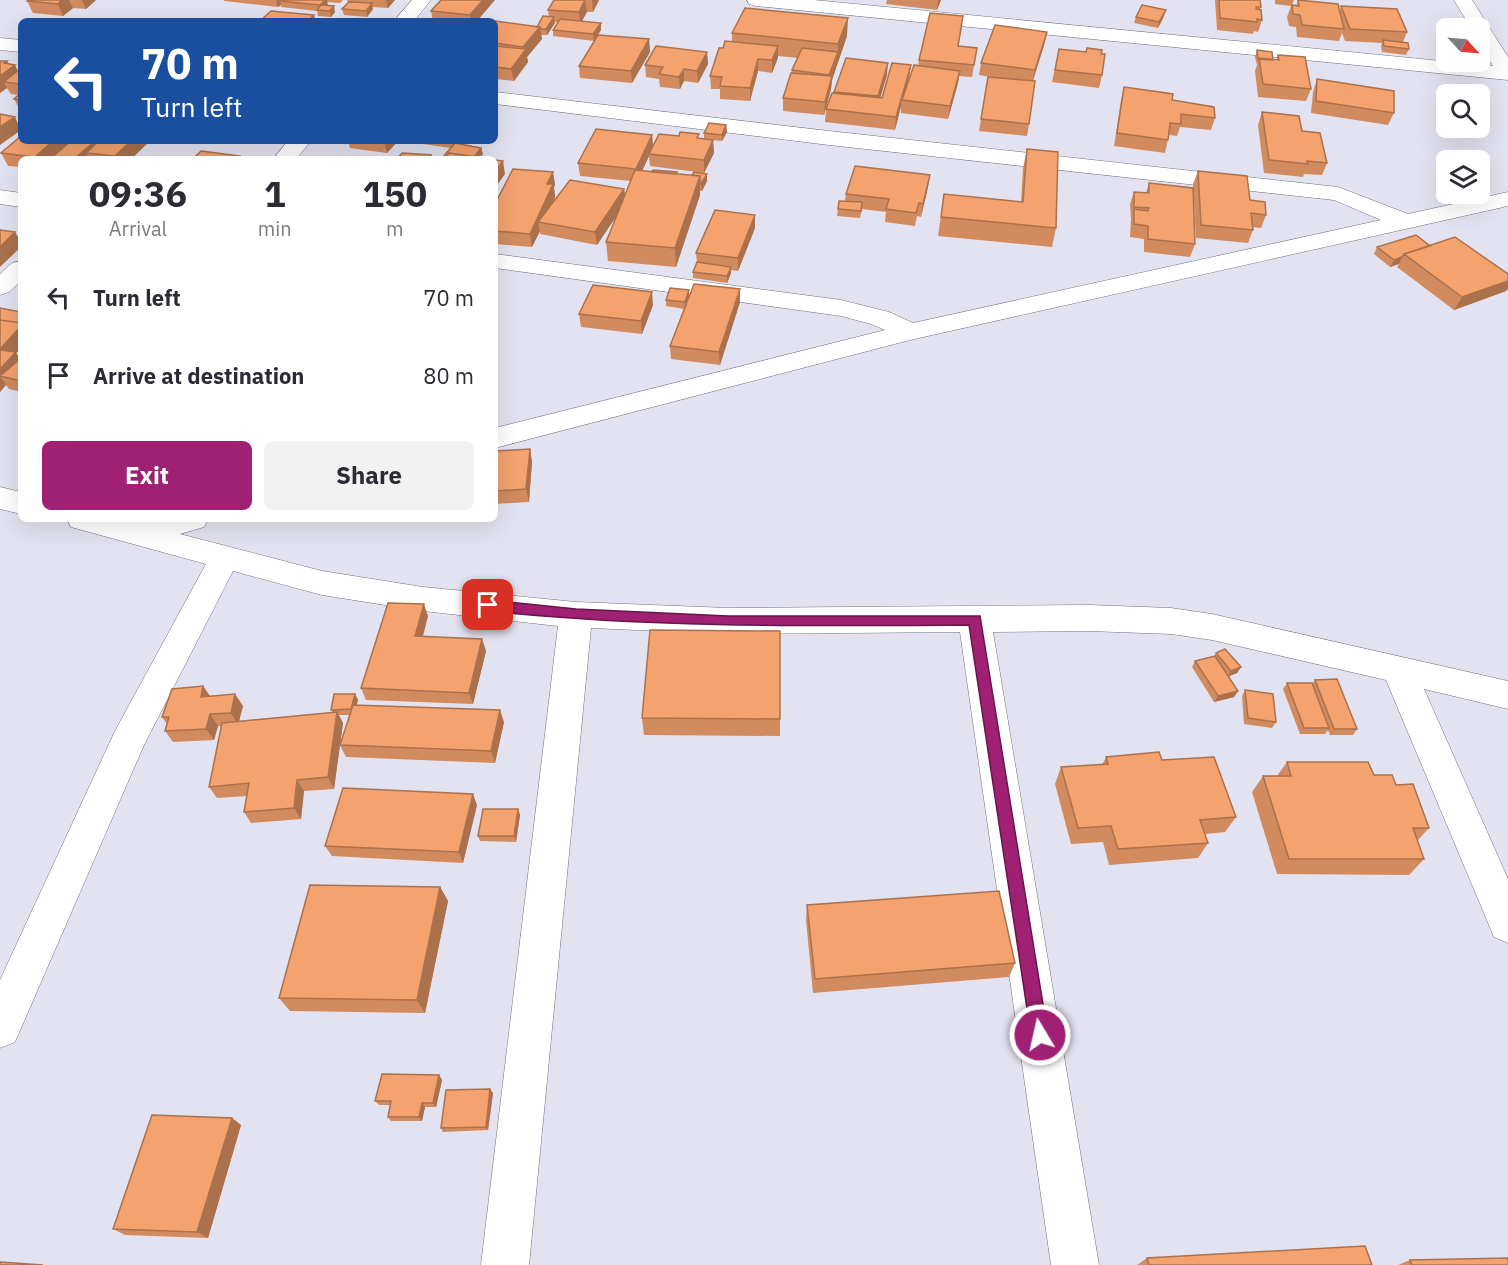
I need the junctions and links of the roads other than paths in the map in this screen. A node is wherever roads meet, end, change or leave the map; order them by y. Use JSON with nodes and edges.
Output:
{"nodes":[{"id":1,"x":423,"y":0,"type":"edge"},
{"id":2,"x":756,"y":0,"type":"edge"},
{"id":3,"x":1463,"y":0,"type":"edge"},
{"id":4,"x":407,"y":18,"type":"edge"},
{"id":5,"x":0,"y":44,"type":"edge"},
{"id":6,"x":18,"y":46,"type":"edge"},
{"id":7,"x":1508,"y":74,"type":"edge"},
{"id":8,"x":498,"y":98,"type":"edge"},
{"id":9,"x":298,"y":144,"type":"edge"},
{"id":10,"x":288,"y":156,"type":"edge"},
{"id":11,"x":0,"y":197,"type":"edge"},
{"id":12,"x":1508,"y":199,"type":"edge"},
{"id":13,"x":18,"y":200,"type":"edge"},
{"id":14,"x":1406,"y":222,"type":"junction"},
{"id":15,"x":498,"y":261,"type":"edge"},
{"id":16,"x":18,"y":270,"type":"edge"},
{"id":17,"x":0,"y":287,"type":"edge"},
{"id":18,"x":910,"y":332,"type":"junction"},
{"id":19,"x":498,"y":437,"type":"edge"},
{"id":20,"x":0,"y":498,"type":"edge"},
{"id":21,"x":18,"y":502,"type":"edge"},
{"id":22,"x":94,"y":522,"type":"edge"},
{"id":23,"x":181,"y":522,"type":"edge"},
{"id":24,"x":139,"y":533,"type":"junction"},
{"id":25,"x":225,"y":557,"type":"junction"},
{"id":26,"x":576,"y":615,"type":"junction"},
{"id":27,"x":975,"y":620,"type":"junction"},
{"id":28,"x":1398,"y":670,"type":"junction"},
{"id":29,"x":1508,"y":695,"type":"edge"},
{"id":30,"x":1508,"y":924,"type":"edge"},
{"id":31,"x":0,"y":1027,"type":"edge"},
{"id":32,"x":504,"y":1265,"type":"edge"},
{"id":33,"x":1075,"y":1265,"type":"edge"}],
"edges":[{"from":1,"to":4,"type":"street"},
{"from":2,"to":7,"type":"street"},
{"from":3,"to":7,"type":"street"},
{"from":5,"to":6,"type":"street"},
{"from":8,"to":14,"type":"street"},
{"from":9,"to":10,"type":"street"},
{"from":11,"to":13,"type":"street"},
{"from":12,"to":14,"type":"street"},
{"from":14,"to":18,"type":"street"},
{"from":15,"to":18,"type":"street"},
{"from":16,"to":17,"type":"street"},
{"from":18,"to":19,"type":"street"},
{"from":20,"to":21,"type":"street"},
{"from":22,"to":24,"type":"street"},
{"from":23,"to":24,"type":"street"},
{"from":24,"to":25,"type":"street"},
{"from":25,"to":26,"type":"street"},
{"from":25,"to":31,"type":"street"},
{"from":26,"to":27,"type":"street"},
{"from":26,"to":32,"type":"street"},
{"from":27,"to":28,"type":"street"},
{"from":27,"to":33,"type":"street"},
{"from":28,"to":29,"type":"street"},
{"from":28,"to":30,"type":"street"}]}
